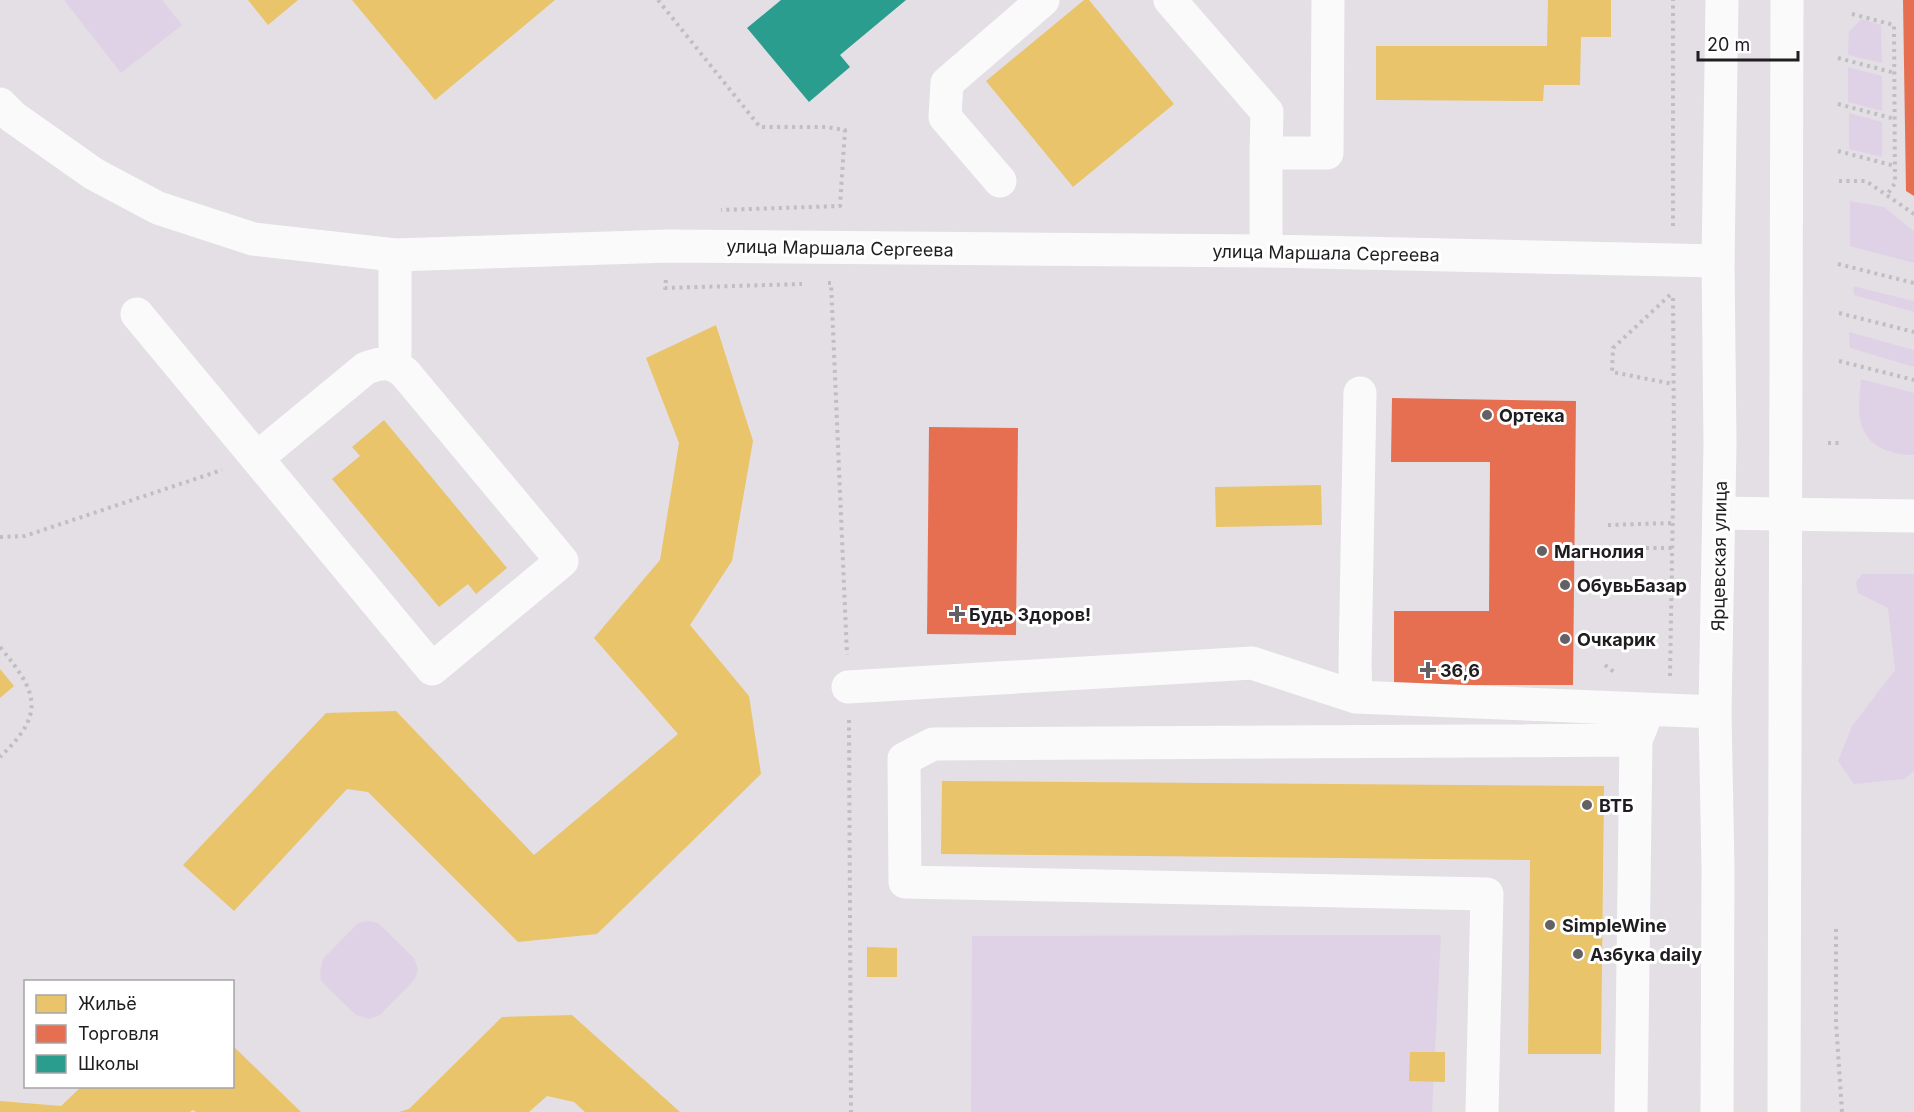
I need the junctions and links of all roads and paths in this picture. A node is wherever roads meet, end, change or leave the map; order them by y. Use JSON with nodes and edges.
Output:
{"nodes":[{"id":1,"x":658,"y":0,"type":"edge"},
{"id":2,"x":1043,"y":0,"type":"edge"},
{"id":3,"x":1170,"y":0,"type":"edge"},
{"id":4,"x":1329,"y":0,"type":"edge"},
{"id":5,"x":1673,"y":0,"type":"edge"},
{"id":6,"x":1722,"y":0,"type":"edge"},
{"id":7,"x":1787,"y":0,"type":"edge"},
{"id":8,"x":1852,"y":14,"type":"dead end"},
{"id":9,"x":1838,"y":58,"type":"dead end"},
{"id":10,"x":1895,"y":73,"type":"junction"},
{"id":11,"x":0,"y":104,"type":"edge"},
{"id":12,"x":1838,"y":104,"type":"dead end"},
{"id":13,"x":1895,"y":119,"type":"junction"},
{"id":14,"x":1838,"y":151,"type":"dead end"},
{"id":15,"x":1266,"y":153,"type":"junction"},
{"id":16,"x":1895,"y":166,"type":"junction"},
{"id":17,"x":1000,"y":180,"type":"dead end"},
{"id":18,"x":1839,"y":181,"type":"dead end"},
{"id":19,"x":1887,"y":195,"type":"junction"},
{"id":20,"x":717,"y":210,"type":"dead end"},
{"id":21,"x":1914,"y":214,"type":"edge"},
{"id":22,"x":1266,"y":251,"type":"junction"},
{"id":23,"x":395,"y":255,"type":"junction"},
{"id":24,"x":1673,"y":260,"type":"junction"},
{"id":25,"x":1718,"y":261,"type":"junction"},
{"id":26,"x":1838,"y":264,"type":"dead end"},
{"id":27,"x":666,"y":279,"type":"dead end"},
{"id":28,"x":819,"y":283,"type":"dead end"},
{"id":29,"x":831,"y":283,"type":"dead end"},
{"id":30,"x":808,"y":284,"type":"dead end"},
{"id":31,"x":1914,"y":284,"type":"edge"},
{"id":32,"x":1839,"y":313,"type":"dead end"},
{"id":33,"x":137,"y":314,"type":"dead end"},
{"id":34,"x":1914,"y":332,"type":"edge"},
{"id":35,"x":1839,"y":362,"type":"dead end"},
{"id":36,"x":395,"y":364,"type":"junction"},
{"id":37,"x":1914,"y":380,"type":"edge"},
{"id":38,"x":1673,"y":384,"type":"dead end"},
{"id":39,"x":1360,"y":393,"type":"dead end"},
{"id":40,"x":1828,"y":443,"type":"dead end"},
{"id":41,"x":1840,"y":443,"type":"dead end"},
{"id":42,"x":257,"y":458,"type":"junction"},
{"id":43,"x":1719,"y":513,"type":"junction"},
{"id":44,"x":1785,"y":513,"type":"junction"},
{"id":45,"x":1914,"y":516,"type":"edge"},
{"id":46,"x":1673,"y":523,"type":"dead end"},
{"id":47,"x":1608,"y":525,"type":"dead end"},
{"id":48,"x":0,"y":537,"type":"edge"},
{"id":49,"x":1646,"y":548,"type":"dead end"},
{"id":50,"x":1673,"y":548,"type":"dead end"},
{"id":51,"x":0,"y":647,"type":"edge"},
{"id":52,"x":849,"y":687,"type":"dead end"},
{"id":53,"x":1356,"y":698,"type":"junction"},
{"id":54,"x":1648,"y":710,"type":"junction"},
{"id":55,"x":1715,"y":712,"type":"junction"},
{"id":56,"x":1636,"y":740,"type":"junction"},
{"id":57,"x":0,"y":758,"type":"edge"},
{"id":58,"x":1836,"y":929,"type":"dead end"},
{"id":59,"x":1482,"y":1112,"type":"edge"},
{"id":60,"x":1630,"y":1112,"type":"edge"},
{"id":61,"x":1717,"y":1112,"type":"edge"},
{"id":62,"x":1784,"y":1112,"type":"edge"},
{"id":63,"x":1842,"y":1112,"type":"edge"}],
"edges":[{"from":1,"to":20,"type":"path"},
{"from":2,"to":17,"type":"main road"},
{"from":3,"to":15,"type":"main road"},
{"from":4,"to":15,"type":"main road"},
{"from":5,"to":24,"type":"path"},
{"from":6,"to":25,"type":"main road","name":"Ярцевская улица"},
{"from":7,"to":44,"type":"main road"},
{"from":8,"to":10,"type":"path"},
{"from":9,"to":10,"type":"path"},
{"from":10,"to":13,"type":"path"},
{"from":11,"to":23,"type":"main road","name":"улица Маршала Сергеева"},
{"from":12,"to":13,"type":"path"},
{"from":13,"to":16,"type":"path"},
{"from":14,"to":16,"type":"path"},
{"from":15,"to":22,"type":"main road"},
{"from":16,"to":19,"type":"path"},
{"from":18,"to":19,"type":"path"},
{"from":19,"to":21,"type":"path"},
{"from":22,"to":23,"type":"main road","name":"улица Маршала Сергеева"},
{"from":22,"to":24,"type":"main road","name":"улица Маршала Сергеева"},
{"from":23,"to":36,"type":"main road"},
{"from":24,"to":25,"type":"main road","name":"улица Маршала Сергеева"},
{"from":24,"to":38,"type":"path"},
{"from":25,"to":43,"type":"main road","name":"Ярцевская улица"},
{"from":26,"to":31,"type":"path"},
{"from":27,"to":30,"type":"path"},
{"from":28,"to":29,"type":"path"},
{"from":32,"to":34,"type":"path"},
{"from":33,"to":42,"type":"main road"},
{"from":35,"to":37,"type":"path"},
{"from":36,"to":42,"type":"main road"},
{"from":36,"to":42,"type":"main road"},
{"from":39,"to":53,"type":"main road"},
{"from":40,"to":41,"type":"path"},
{"from":42,"to":48,"type":"path"},
{"from":43,"to":44,"type":"main road"},
{"from":43,"to":55,"type":"main road","name":"Ярцевская улица"},
{"from":44,"to":45,"type":"main road"},
{"from":44,"to":62,"type":"main road"},
{"from":46,"to":47,"type":"path"},
{"from":49,"to":50,"type":"path"},
{"from":51,"to":57,"type":"path"},
{"from":52,"to":53,"type":"main road"},
{"from":53,"to":54,"type":"main road"},
{"from":54,"to":55,"type":"main road"},
{"from":54,"to":56,"type":"main road"},
{"from":55,"to":61,"type":"main road","name":"Ярцевская улица"},
{"from":56,"to":59,"type":"main road"},
{"from":56,"to":60,"type":"main road"},
{"from":58,"to":63,"type":"path"}]}
